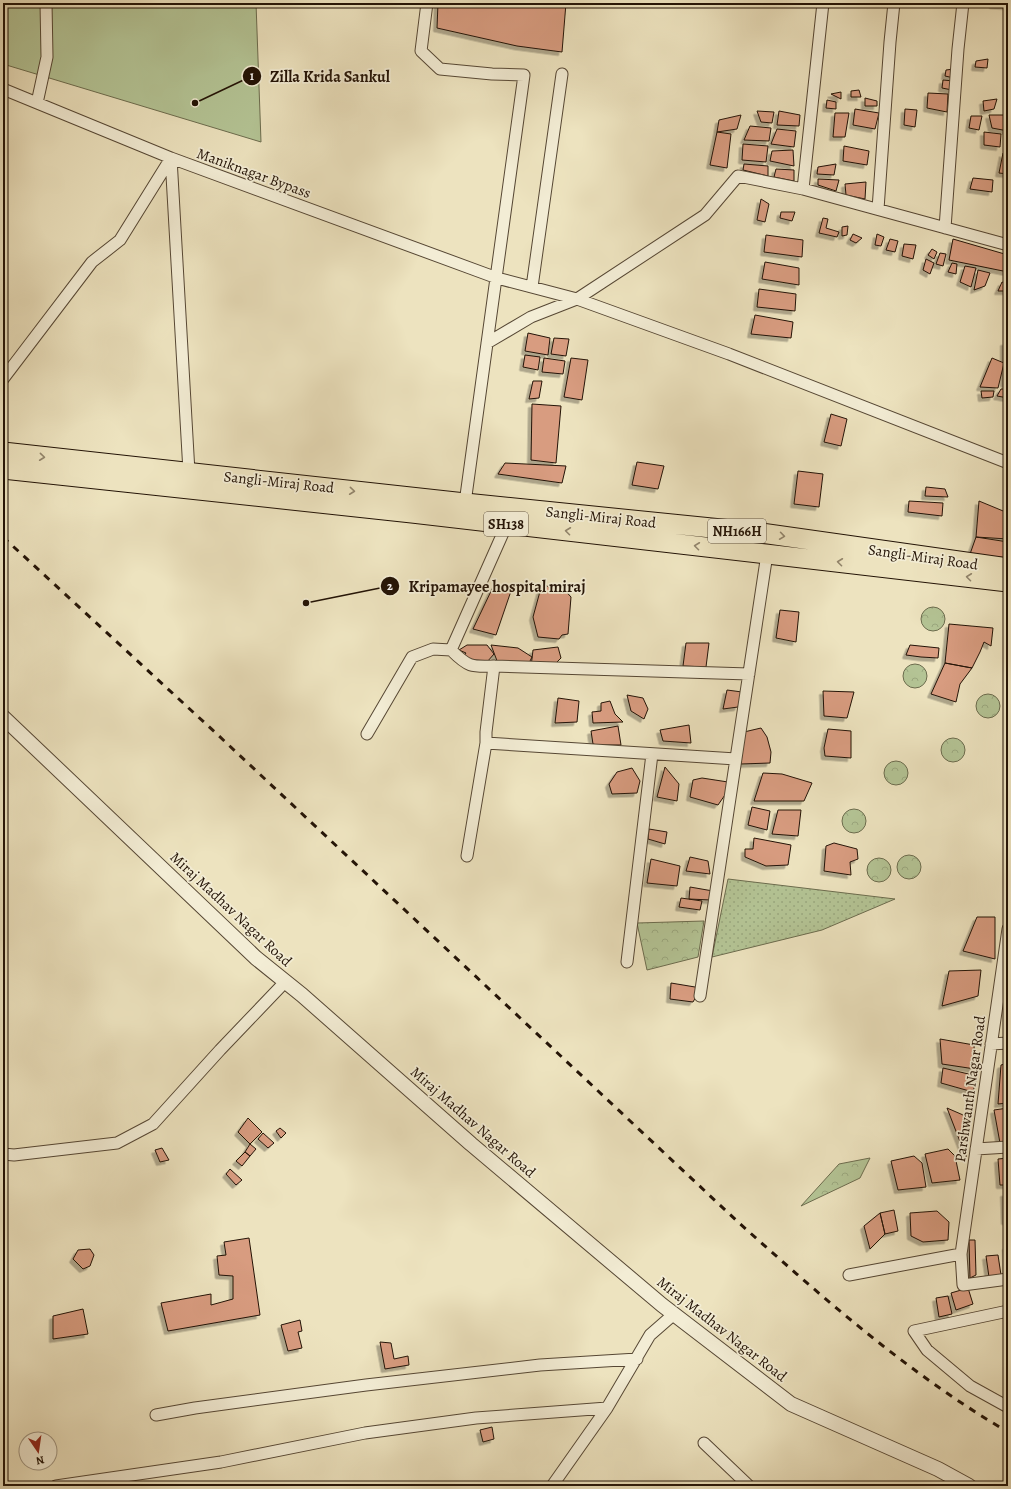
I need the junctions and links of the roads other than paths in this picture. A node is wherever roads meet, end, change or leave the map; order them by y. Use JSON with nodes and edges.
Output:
{"nodes":[{"id":1,"x":46,"y":3,"type":"edge"},
{"id":2,"x":427,"y":3,"type":"edge"},
{"id":3,"x":823,"y":3,"type":"edge"},
{"id":4,"x":894,"y":3,"type":"edge"},
{"id":5,"x":963,"y":3,"type":"edge"},
{"id":6,"x":562,"y":74,"type":"dead end"},
{"id":7,"x":3,"y":89,"type":"edge"},
{"id":8,"x":37,"y":103,"type":"junction"},
{"id":9,"x":171,"y":158,"type":"junction"},
{"id":10,"x":803,"y":189,"type":"junction"},
{"id":11,"x":878,"y":209,"type":"junction"},
{"id":12,"x":945,"y":228,"type":"junction"},
{"id":13,"x":1008,"y":245,"type":"edge"},
{"id":14,"x":497,"y":278,"type":"junction"},
{"id":15,"x":532,"y":287,"type":"junction"},
{"id":16,"x":577,"y":299,"type":"junction"},
{"id":17,"x":487,"y":343,"type":"junction"},
{"id":18,"x":3,"y":379,"type":"edge"},
{"id":19,"x":3,"y":452,"type":"edge"},
{"id":20,"x":1008,"y":463,"type":"edge"},
{"id":21,"x":3,"y":469,"type":"edge"},
{"id":22,"x":189,"y":472,"type":"junction"},
{"id":23,"x":465,"y":503,"type":"junction"},
{"id":24,"x":507,"y":524,"type":"junction"},
{"id":25,"x":767,"y":554,"type":"junction"},
{"id":26,"x":1008,"y":568,"type":"edge"},
{"id":27,"x":1008,"y":582,"type":"edge"},
{"id":28,"x":451,"y":650,"type":"junction"},
{"id":29,"x":494,"y":666,"type":"junction"},
{"id":30,"x":749,"y":674,"type":"junction"},
{"id":31,"x":3,"y":717,"type":"edge"},
{"id":32,"x":367,"y":734,"type":"dead end"},
{"id":33,"x":486,"y":742,"type":"junction"},
{"id":34,"x":652,"y":754,"type":"junction"},
{"id":35,"x":736,"y":759,"type":"junction"},
{"id":36,"x":467,"y":856,"type":"dead end"},
{"id":37,"x":1008,"y":931,"type":"edge"},
{"id":38,"x":627,"y":962,"type":"dead end"},
{"id":39,"x":285,"y":982,"type":"junction"},
{"id":40,"x":700,"y":996,"type":"dead end"},
{"id":41,"x":1008,"y":1043,"type":"edge"},
{"id":42,"x":991,"y":1044,"type":"junction"},
{"id":43,"x":1008,"y":1147,"type":"edge"},
{"id":44,"x":976,"y":1149,"type":"junction"},
{"id":45,"x":3,"y":1154,"type":"edge"},
{"id":46,"x":961,"y":1254,"type":"junction"},
{"id":47,"x":849,"y":1275,"type":"dead end"},
{"id":48,"x":1008,"y":1279,"type":"edge"},
{"id":49,"x":1008,"y":1311,"type":"edge"},
{"id":50,"x":674,"y":1314,"type":"junction"},
{"id":51,"x":637,"y":1359,"type":"junction"},
{"id":52,"x":1008,"y":1407,"type":"edge"},
{"id":53,"x":607,"y":1408,"type":"junction"},
{"id":54,"x":156,"y":1415,"type":"dead end"},
{"id":55,"x":704,"y":1443,"type":"dead end"},
{"id":56,"x":56,"y":1486,"type":"edge"},
{"id":57,"x":552,"y":1486,"type":"edge"},
{"id":58,"x":749,"y":1486,"type":"edge"},
{"id":59,"x":969,"y":1486,"type":"edge"}],
"edges":[{"from":1,"to":8,"type":"street"},
{"from":2,"to":14,"type":"street"},
{"from":3,"to":10,"type":"street"},
{"from":4,"to":11,"type":"street"},
{"from":5,"to":12,"type":"street"},
{"from":6,"to":15,"type":"street"},
{"from":7,"to":8,"type":"street","name":"Maniknagar Bypass"},
{"from":8,"to":9,"type":"street","name":"Maniknagar Bypass"},
{"from":9,"to":14,"type":"street","name":"Maniknagar Bypass"},
{"from":9,"to":18,"type":"street"},
{"from":9,"to":22,"type":"street"},
{"from":10,"to":11,"type":"street"},
{"from":10,"to":16,"type":"street"},
{"from":11,"to":12,"type":"street"},
{"from":12,"to":13,"type":"street"},
{"from":14,"to":15,"type":"street","name":"Maniknagar Bypass"},
{"from":14,"to":17,"type":"street"},
{"from":15,"to":16,"type":"street"},
{"from":16,"to":17,"type":"street"},
{"from":16,"to":20,"type":"street"},
{"from":17,"to":23,"type":"street"},
{"from":19,"to":22,"type":"highway","name":"Sangli-Miraj Road","one_way":true},
{"from":21,"to":24,"type":"highway","name":"Sangli-Miraj Road","number":"SH138"},
{"from":22,"to":23,"type":"highway","name":"Sangli-Miraj Road","one_way":true},
{"from":23,"to":26,"type":"highway","name":"Sangli-Miraj Road","number":"NH166H","one_way":true},
{"from":25,"to":24,"type":"highway","name":"Sangli-Miraj Road","number":"SH138","one_way":true},
{"from":24,"to":28,"type":"street"},
{"from":27,"to":25,"type":"highway","name":"Sangli-Miraj Road","number":"SH138","one_way":true},
{"from":25,"to":30,"type":"street"},
{"from":28,"to":29,"type":"street"},
{"from":28,"to":32,"type":"street"},
{"from":29,"to":30,"type":"street"},
{"from":29,"to":33,"type":"street"},
{"from":30,"to":35,"type":"street"},
{"from":31,"to":39,"type":"street","name":"Miraj Madhav Nagar Road"},
{"from":33,"to":34,"type":"street"},
{"from":33,"to":36,"type":"street"},
{"from":34,"to":35,"type":"street"},
{"from":34,"to":38,"type":"street"},
{"from":35,"to":40,"type":"street"},
{"from":37,"to":42,"type":"street","name":"Parshwanth Nagar Road"},
{"from":39,"to":45,"type":"street"},
{"from":39,"to":50,"type":"street","name":"Miraj Madhav Nagar Road"},
{"from":41,"to":42,"type":"street"},
{"from":42,"to":44,"type":"street","name":"Parshwanth Nagar Road"},
{"from":43,"to":44,"type":"street"},
{"from":44,"to":46,"type":"street","name":"Parshwanth Nagar Road"},
{"from":46,"to":47,"type":"street"},
{"from":46,"to":48,"type":"street","name":"Parshwanth Nagar Road"},
{"from":49,"to":52,"type":"street"},
{"from":50,"to":51,"type":"street"},
{"from":50,"to":59,"type":"street","name":"Miraj Madhav Nagar Road"},
{"from":51,"to":53,"type":"street"},
{"from":51,"to":54,"type":"street"},
{"from":53,"to":56,"type":"street"},
{"from":53,"to":57,"type":"street"},
{"from":55,"to":58,"type":"street"}]}
